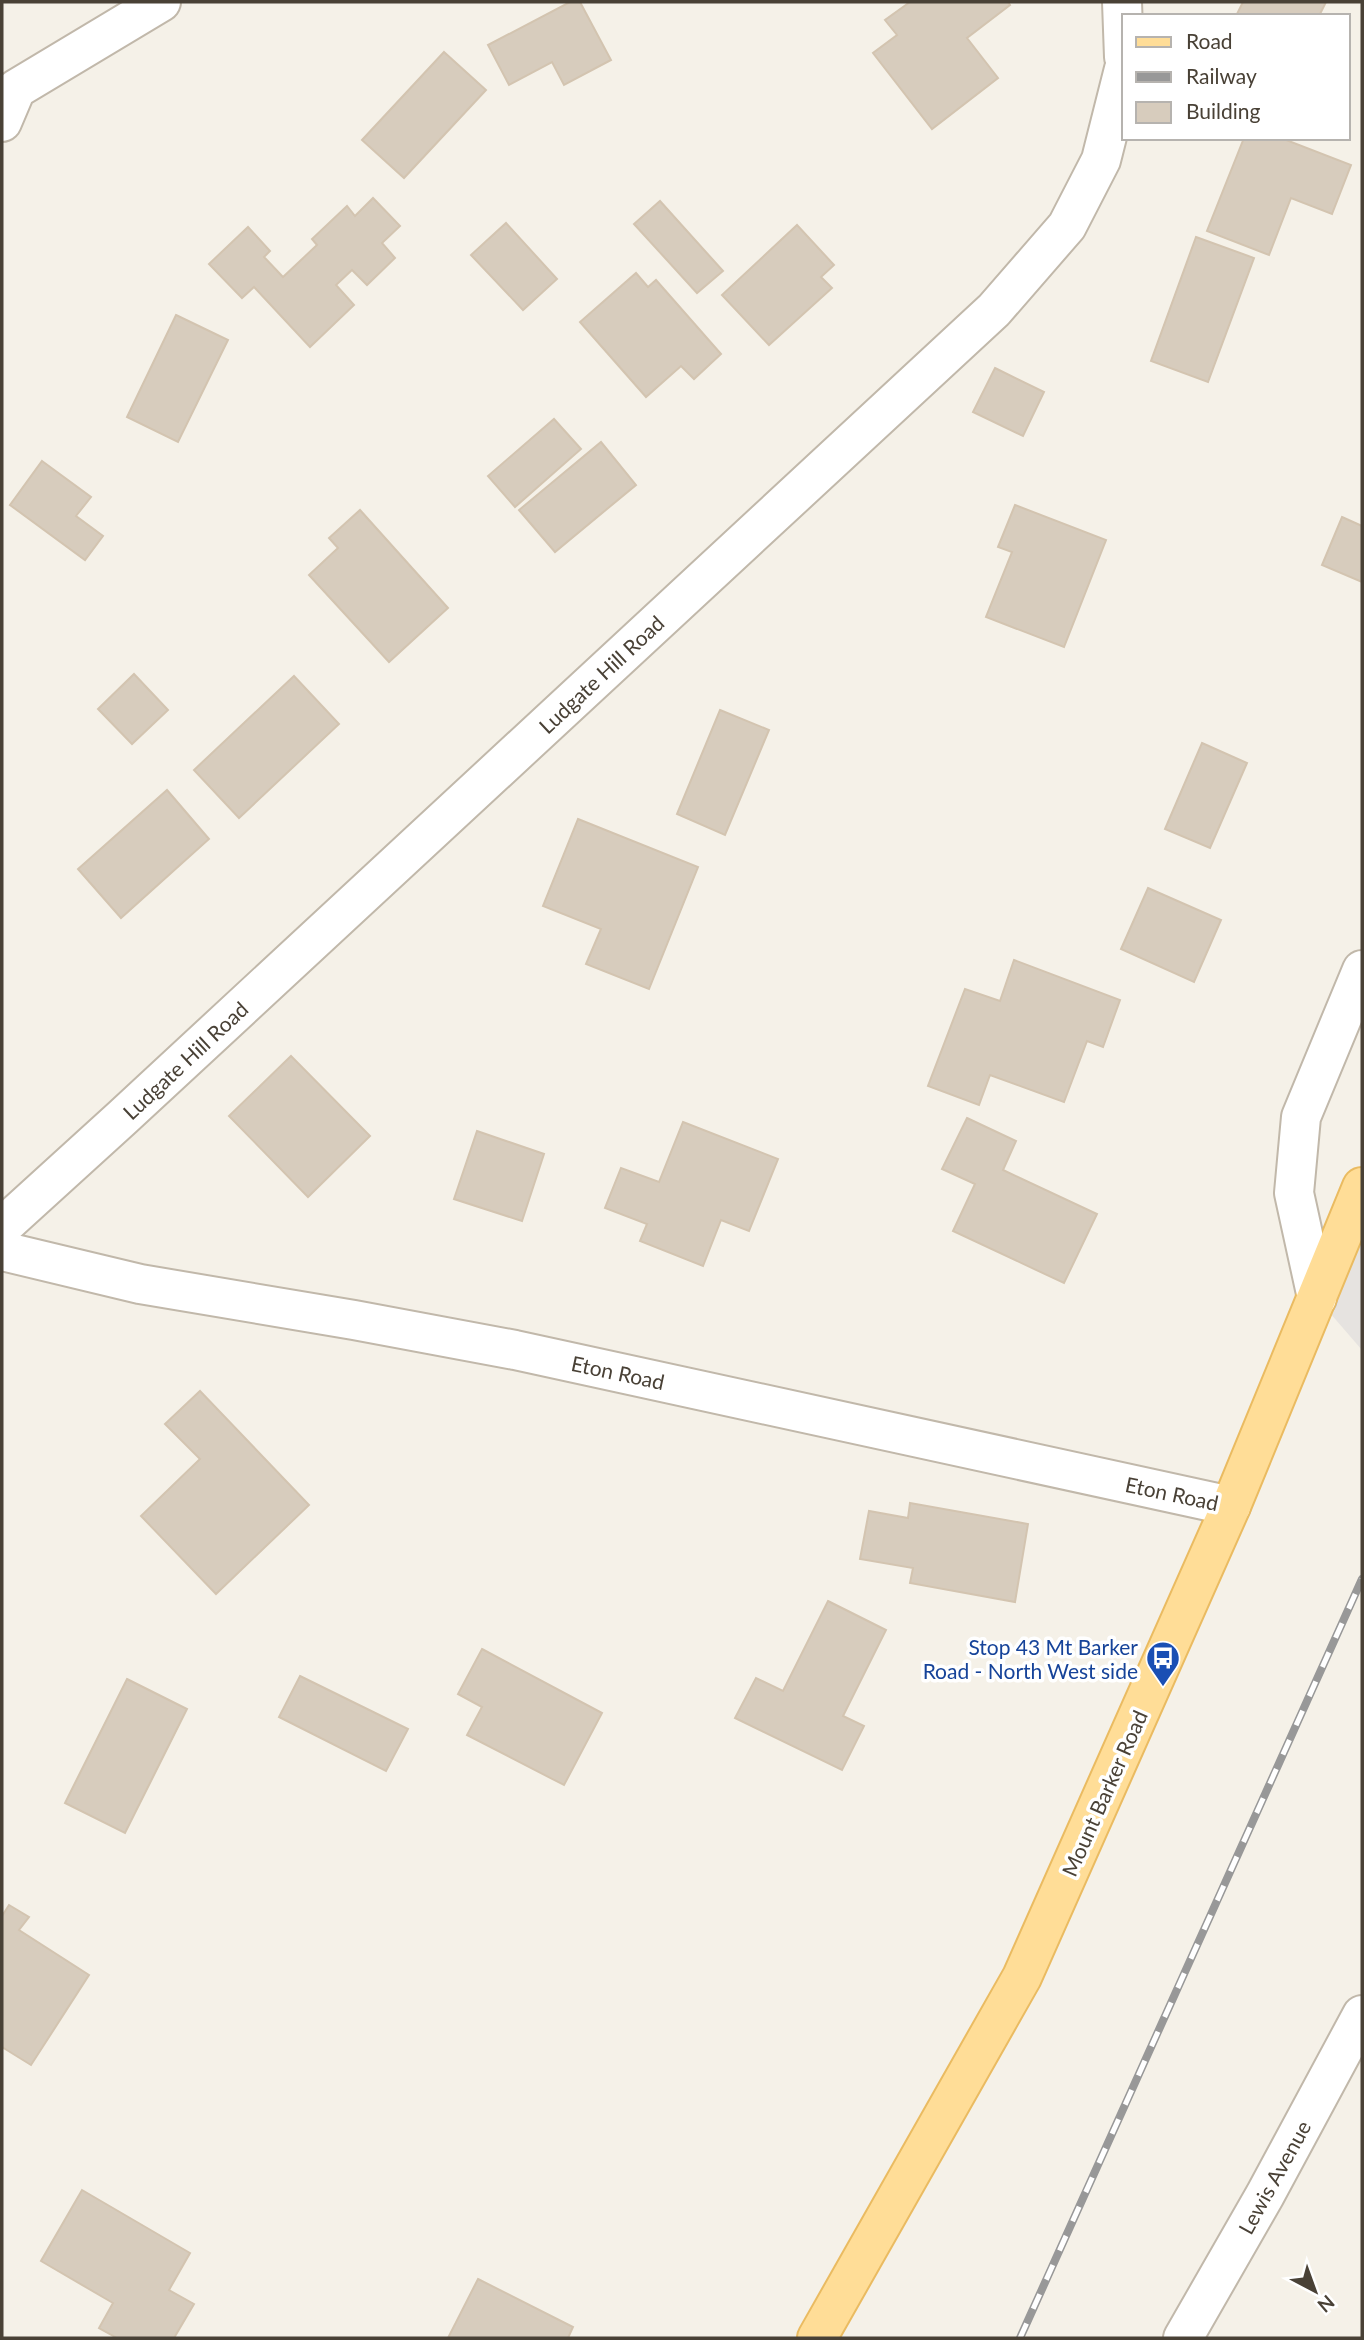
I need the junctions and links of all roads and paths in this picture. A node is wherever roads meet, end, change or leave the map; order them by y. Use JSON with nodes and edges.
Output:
{"nodes":[{"id":1,"x":161,"y":2,"type":"edge"},
{"id":2,"x":1122,"y":77,"type":"edge"},
{"id":3,"x":2,"y":122,"type":"edge"},
{"id":4,"x":1362,"y":970,"type":"edge"},
{"id":5,"x":1362,"y":1187,"type":"edge"},
{"id":6,"x":2,"y":1227,"type":"edge"},
{"id":7,"x":2,"y":1251,"type":"edge"},
{"id":8,"x":1317,"y":1298,"type":"junction"},
{"id":9,"x":1231,"y":1506,"type":"junction"},
{"id":10,"x":1362,"y":2015,"type":"edge"},
{"id":11,"x":817,"y":2338,"type":"edge"},
{"id":12,"x":1183,"y":2338,"type":"edge"}],
"edges":[{"from":1,"to":3,"type":"street"},
{"from":2,"to":6,"type":"street","name":"Ludgate Hill Road"},
{"from":4,"to":8,"type":"street"},
{"from":5,"to":8,"type":"main road","name":"Mount Barker Road"},
{"from":7,"to":9,"type":"street","name":"Eton Road"},
{"from":8,"to":9,"type":"main road","name":"Mount Barker Road"},
{"from":9,"to":11,"type":"main road","name":"Mount Barker Road"},
{"from":10,"to":12,"type":"street","name":"Lewis Avenue"}]}
